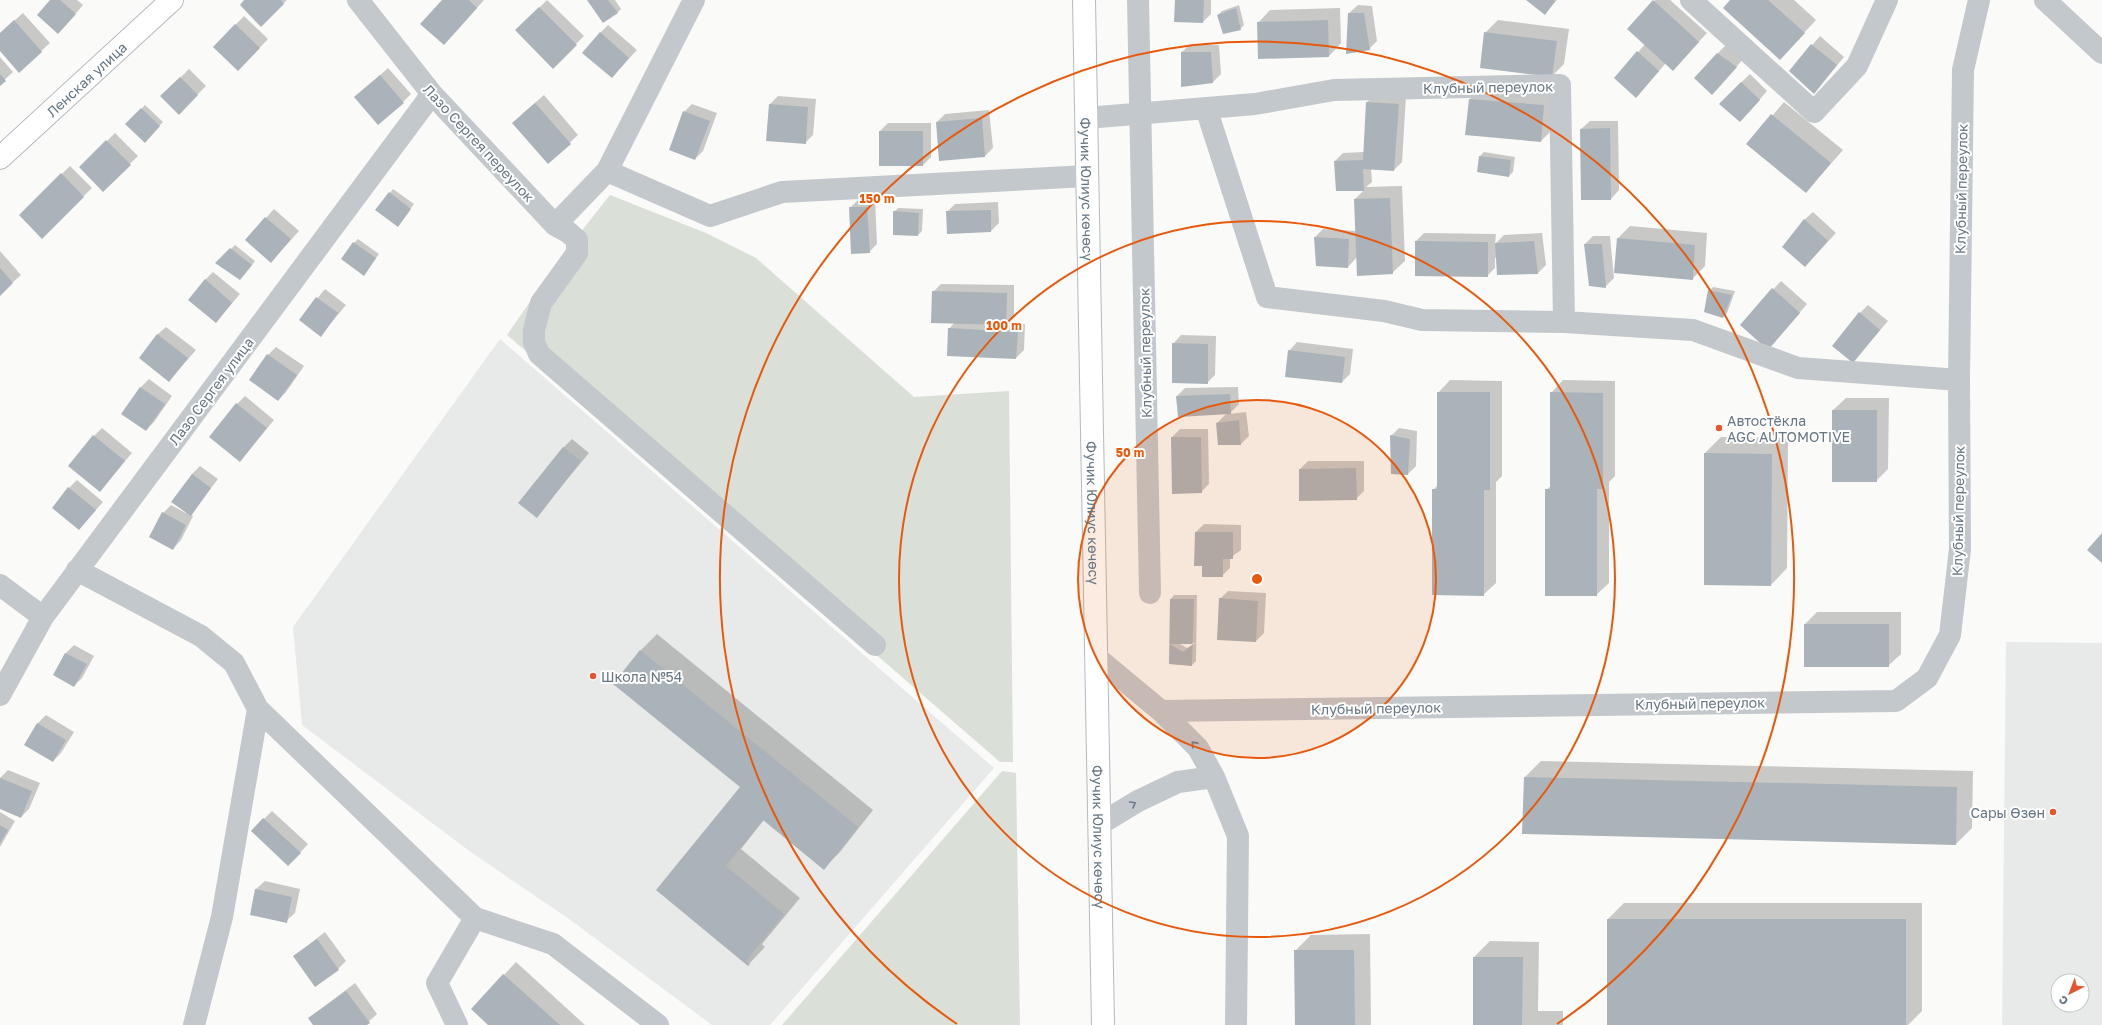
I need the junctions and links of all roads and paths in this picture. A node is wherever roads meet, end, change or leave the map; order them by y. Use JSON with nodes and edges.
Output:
{"nodes":[{"id":1,"x":172,"y":0,"type":"edge"},
{"id":2,"x":358,"y":0,"type":"edge"},
{"id":3,"x":694,"y":0,"type":"edge"},
{"id":4,"x":1084,"y":0,"type":"edge"},
{"id":5,"x":1138,"y":0,"type":"edge"},
{"id":6,"x":1691,"y":0,"type":"edge"},
{"id":7,"x":1887,"y":0,"type":"edge"},
{"id":8,"x":1979,"y":0,"type":"edge"},
{"id":9,"x":2045,"y":0,"type":"edge"},
{"id":10,"x":2102,"y":53,"type":"edge"},
{"id":11,"x":432,"y":94,"type":"junction"},
{"id":12,"x":1206,"y":108,"type":"junction"},
{"id":13,"x":1139,"y":114,"type":"junction"},
{"id":14,"x":1086,"y":118,"type":"junction"},
{"id":15,"x":0,"y":158,"type":"edge"},
{"id":16,"x":607,"y":171,"type":"junction"},
{"id":17,"x":1087,"y":176,"type":"junction"},
{"id":18,"x":555,"y":225,"type":"junction"},
{"id":19,"x":1564,"y":322,"type":"junction"},
{"id":20,"x":1959,"y":380,"type":"junction"},
{"id":21,"x":78,"y":570,"type":"junction"},
{"id":22,"x":0,"y":585,"type":"edge"},
{"id":23,"x":1150,"y":593,"type":"dead end"},
{"id":24,"x":43,"y":617,"type":"junction"},
{"id":25,"x":875,"y":645,"type":"dead end"},
{"id":26,"x":1096,"y":657,"type":"junction"},
{"id":27,"x":0,"y":695,"type":"edge"},
{"id":28,"x":258,"y":709,"type":"junction"},
{"id":29,"x":1162,"y":711,"type":"junction"},
{"id":30,"x":1214,"y":777,"type":"junction"},
{"id":31,"x":1100,"y":824,"type":"junction"},
{"id":32,"x":475,"y":918,"type":"junction"},
{"id":33,"x":194,"y":1025,"type":"edge"},
{"id":34,"x":457,"y":1025,"type":"edge"},
{"id":35,"x":658,"y":1025,"type":"edge"},
{"id":36,"x":1103,"y":1025,"type":"edge"},
{"id":37,"x":1236,"y":1025,"type":"edge"}],
"edges":[{"from":1,"to":15,"type":"main road","name":"Ленская улица"},
{"from":2,"to":11,"type":"street","name":"Лазо Сергея переулок"},
{"from":3,"to":16,"type":"street"},
{"from":4,"to":14,"type":"main road","name":"Фучик Юлиус көчөсү"},
{"from":5,"to":13,"type":"street","name":"Клубный переулок"},
{"from":6,"to":7,"type":"street"},
{"from":8,"to":20,"type":"street","name":"Клубный переулок"},
{"from":9,"to":10,"type":"street"},
{"from":11,"to":18,"type":"street","name":"Лазо Сергея переулок"},
{"from":11,"to":21,"type":"street","name":"Лазо Сергея улица"},
{"from":12,"to":13,"type":"street","name":"Клубный переулок"},
{"from":12,"to":19,"type":"street"},
{"from":12,"to":19,"type":"street","name":"Клубный переулок"},
{"from":13,"to":14,"type":"street","name":"Клубный переулок"},
{"from":13,"to":23,"type":"street","name":"Клубный переулок"},
{"from":14,"to":17,"type":"main road","name":"Фучик Юлиус көчөсү"},
{"from":16,"to":17,"type":"street"},
{"from":16,"to":18,"type":"street"},
{"from":17,"to":26,"type":"main road","name":"Фучик Юлиус көчөсү"},
{"from":18,"to":25,"type":"street","name":"Лазо Сергея переулок"},
{"from":19,"to":20,"type":"street"},
{"from":20,"to":29,"type":"street","name":"Клубный переулок"},
{"from":21,"to":24,"type":"street","name":"Лазо Сергея улица"},
{"from":21,"to":28,"type":"street"},
{"from":22,"to":24,"type":"street"},
{"from":24,"to":27,"type":"street","name":"Лазо Сергея улица"},
{"from":26,"to":29,"type":"street"},
{"from":26,"to":31,"type":"main road","name":"Фучик Юлиус көчөсү"},
{"from":28,"to":32,"type":"street"},
{"from":28,"to":33,"type":"street"},
{"from":30,"to":29,"type":"street","one_way":true},
{"from":31,"to":30,"type":"street","one_way":true},
{"from":30,"to":37,"type":"street"},
{"from":31,"to":36,"type":"main road","name":"Фучик Юлиус көчөсү"},
{"from":32,"to":34,"type":"street"},
{"from":32,"to":35,"type":"street"}]}
